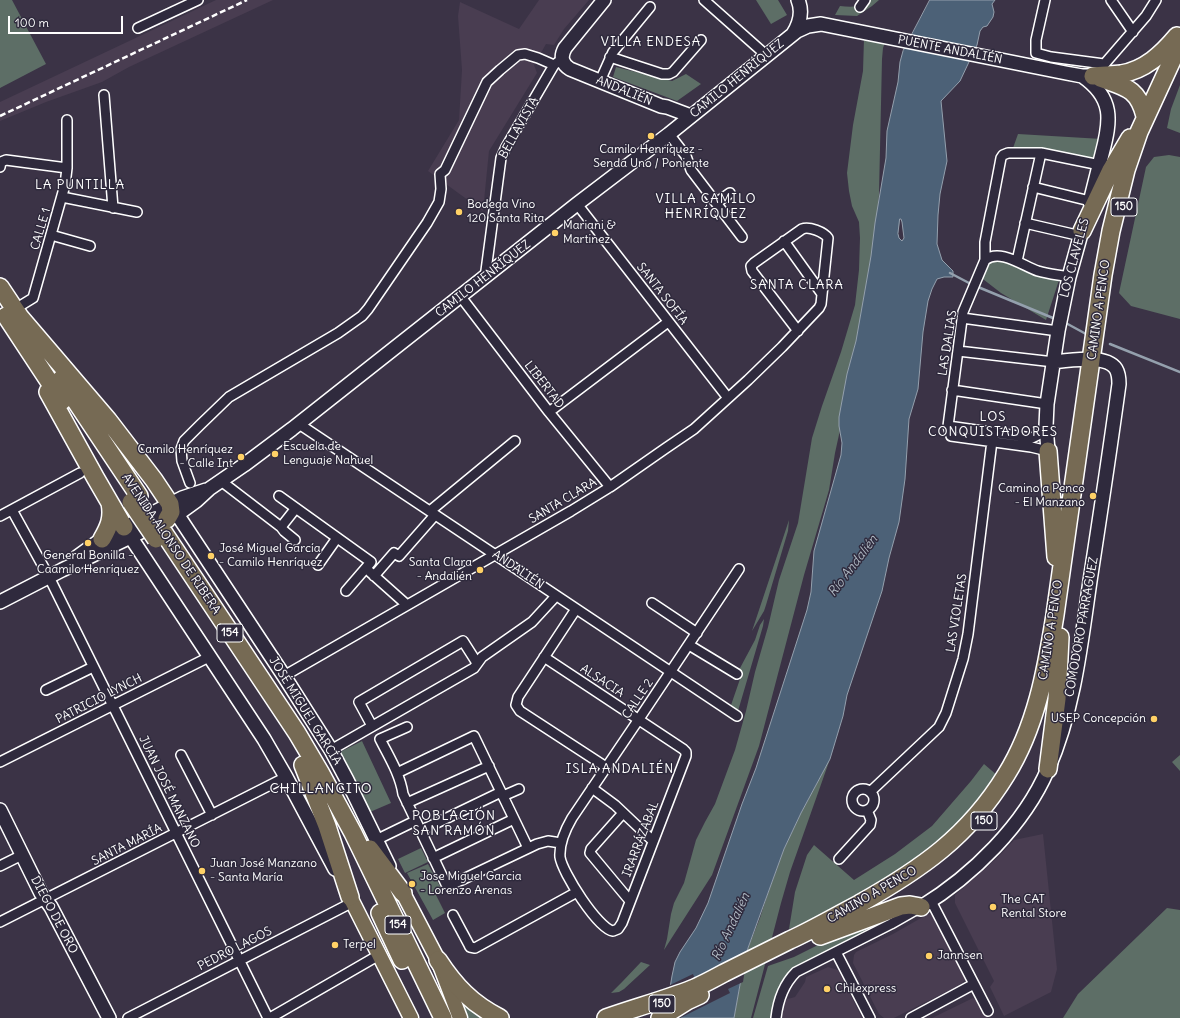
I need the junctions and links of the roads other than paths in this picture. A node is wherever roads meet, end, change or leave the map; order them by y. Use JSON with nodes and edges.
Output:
{"nodes":[{"id":1,"x":198,"y":0,"type":"edge"},
{"id":2,"x":604,"y":0,"type":"edge"},
{"id":3,"x":704,"y":0,"type":"edge"},
{"id":4,"x":1045,"y":0,"type":"edge"},
{"id":5,"x":1111,"y":0,"type":"edge"},
{"id":6,"x":1156,"y":0,"type":"edge"},
{"id":7,"x":799,"y":1,"type":"edge"},
{"id":8,"x":650,"y":7,"type":"dead end"},
{"id":9,"x":821,"y":24,"type":"junction"},
{"id":10,"x":835,"y":27,"type":"joint"},
{"id":11,"x":138,"y":28,"type":"dead end"},
{"id":12,"x":1133,"y":32,"type":"junction"},
{"id":13,"x":1180,"y":33,"type":"edge"},
{"id":14,"x":793,"y":34,"type":"junction"},
{"id":15,"x":701,"y":40,"type":"dead end"},
{"id":16,"x":1180,"y":43,"type":"edge"},
{"id":17,"x":766,"y":55,"type":"junction"},
{"id":18,"x":610,"y":57,"type":"junction"},
{"id":19,"x":1180,"y":62,"type":"edge"},
{"id":20,"x":558,"y":63,"type":"junction"},
{"id":21,"x":1093,"y":72,"type":"junction"},
{"id":22,"x":600,"y":81,"type":"junction"},
{"id":23,"x":104,"y":95,"type":"dead end"},
{"id":24,"x":661,"y":106,"type":"junction"},
{"id":25,"x":691,"y":116,"type":"junction"},
{"id":26,"x":1145,"y":116,"type":"junction"},
{"id":27,"x":67,"y":120,"type":"dead end"},
{"id":28,"x":668,"y":134,"type":"junction"},
{"id":29,"x":1041,"y":153,"type":"junction"},
{"id":30,"x":1100,"y":165,"type":"junction"},
{"id":31,"x":0,"y":167,"type":"edge"},
{"id":32,"x":67,"y":168,"type":"junction"},
{"id":33,"x":1034,"y":187,"type":"junction"},
{"id":34,"x":730,"y":193,"type":"dead end"},
{"id":35,"x":62,"y":197,"type":"junction"},
{"id":36,"x":1090,"y":201,"type":"junction"},
{"id":37,"x":716,"y":203,"type":"junction"},
{"id":38,"x":577,"y":204,"type":"junction"},
{"id":39,"x":114,"y":208,"type":"junction"},
{"id":40,"x":137,"y":212,"type":"dead end"},
{"id":41,"x":1025,"y":223,"type":"junction"},
{"id":42,"x":1081,"y":233,"type":"junction"},
{"id":43,"x":51,"y":235,"type":"junction"},
{"id":44,"x":742,"y":237,"type":"dead end"},
{"id":45,"x":784,"y":241,"type":"junction"},
{"id":46,"x":90,"y":246,"type":"dead end"},
{"id":47,"x":986,"y":260,"type":"junction"},
{"id":48,"x":1017,"y":261,"type":"junction"},
{"id":49,"x":1069,"y":277,"type":"junction"},
{"id":50,"x":485,"y":278,"type":"junction"},
{"id":51,"x":0,"y":287,"type":"edge"},
{"id":52,"x":822,"y":294,"type":"junction"},
{"id":53,"x":461,"y":297,"type":"junction"},
{"id":54,"x":12,"y":316,"type":"edge"},
{"id":55,"x":962,"y":318,"type":"junction"},
{"id":56,"x":668,"y":322,"type":"junction"},
{"id":57,"x":798,"y":331,"type":"junction"},
{"id":58,"x":1058,"y":331,"type":"junction"},
{"id":59,"x":958,"y":352,"type":"junction"},
{"id":60,"x":1096,"y":360,"type":"junction"},
{"id":61,"x":1054,"y":362,"type":"junction"},
{"id":62,"x":952,"y":390,"type":"junction"},
{"id":63,"x":728,"y":398,"type":"junction"},
{"id":64,"x":1047,"y":404,"type":"junction"},
{"id":65,"x":549,"y":412,"type":"junction"},
{"id":66,"x":299,"y":424,"type":"junction"},
{"id":67,"x":1046,"y":431,"type":"junction"},
{"id":68,"x":992,"y":437,"type":"junction"},
{"id":69,"x":515,"y":441,"type":"dead end"},
{"id":70,"x":1048,"y":451,"type":"junction"},
{"id":71,"x":80,"y":473,"type":"dead end"},
{"id":72,"x":221,"y":481,"type":"junction"},
{"id":73,"x":190,"y":483,"type":"dead end"},
{"id":74,"x":610,"y":486,"type":"junction"},
{"id":75,"x":279,"y":496,"type":"dead end"},
{"id":76,"x":110,"y":503,"type":"junction"},
{"id":77,"x":296,"y":508,"type":"junction"},
{"id":78,"x":12,"y":510,"type":"junction"},
{"id":79,"x":432,"y":513,"type":"junction"},
{"id":80,"x":0,"y":516,"type":"edge"},
{"id":81,"x":167,"y":522,"type":"junction"},
{"id":82,"x":281,"y":528,"type":"junction"},
{"id":83,"x":130,"y":529,"type":"junction"},
{"id":84,"x":337,"y":538,"type":"junction"},
{"id":85,"x":295,"y":540,"type":"dead end"},
{"id":86,"x":106,"y":543,"type":"junction"},
{"id":87,"x":496,"y":555,"type":"junction"},
{"id":88,"x":143,"y":557,"type":"junction"},
{"id":89,"x":318,"y":565,"type":"dead end"},
{"id":90,"x":368,"y":566,"type":"junction"},
{"id":91,"x":739,"y":569,"type":"dead end"},
{"id":92,"x":374,"y":576,"type":"junction"},
{"id":93,"x":49,"y":577,"type":"junction"},
{"id":94,"x":346,"y":591,"type":"dead end"},
{"id":95,"x":556,"y":596,"type":"junction"},
{"id":96,"x":1057,"y":596,"type":"junction"},
{"id":97,"x":0,"y":602,"type":"edge"},
{"id":98,"x":652,"y":603,"type":"dead end"},
{"id":99,"x":407,"y":605,"type":"junction"},
{"id":100,"x":576,"y":609,"type":"junction"},
{"id":101,"x":696,"y":633,"type":"junction"},
{"id":102,"x":1060,"y":637,"type":"junction"},
{"id":103,"x":689,"y":645,"type":"junction"},
{"id":104,"x":209,"y":657,"type":"junction"},
{"id":105,"x":544,"y":657,"type":"junction"},
{"id":106,"x":477,"y":663,"type":"junction"},
{"id":107,"x":93,"y":667,"type":"junction"},
{"id":108,"x":670,"y":672,"type":"junction"},
{"id":109,"x":737,"y":674,"type":"dead end"},
{"id":110,"x":284,"y":676,"type":"junction"},
{"id":111,"x":46,"y":690,"type":"dead end"},
{"id":112,"x":112,"y":706,"type":"junction"},
{"id":113,"x":736,"y":716,"type":"dead end"},
{"id":114,"x":639,"y":719,"type":"junction"},
{"id":115,"x":372,"y":726,"type":"junction"},
{"id":116,"x":407,"y":727,"type":"dead end"},
{"id":117,"x":331,"y":750,"type":"junction"},
{"id":118,"x":686,"y":752,"type":"joint"},
{"id":119,"x":181,"y":755,"type":"dead end"},
{"id":120,"x":0,"y":762,"type":"edge"},
{"id":121,"x":303,"y":765,"type":"junction"},
{"id":122,"x":488,"y":766,"type":"junction"},
{"id":123,"x":606,"y":767,"type":"junction"},
{"id":124,"x":1048,"y":769,"type":"junction"},
{"id":125,"x":397,"y":773,"type":"junction"},
{"id":126,"x":286,"y":777,"type":"junction"},
{"id":127,"x":592,"y":788,"type":"junction"},
{"id":128,"x":519,"y":789,"type":"dead end"},
{"id":129,"x":502,"y":794,"type":"junction"},
{"id":130,"x":872,"y":795,"type":"junction"},
{"id":131,"x":334,"y":796,"type":"junction"},
{"id":132,"x":407,"y":803,"type":"junction"},
{"id":133,"x":867,"y":810,"type":"junction"},
{"id":134,"x":623,"y":813,"type":"junction"},
{"id":135,"x":1,"y":814,"type":"edge"},
{"id":136,"x":212,"y":815,"type":"junction"},
{"id":137,"x":514,"y":819,"type":"junction"},
{"id":138,"x":416,"y":821,"type":"junction"},
{"id":139,"x":420,"y":831,"type":"junction"},
{"id":140,"x":176,"y":834,"type":"junction"},
{"id":141,"x":376,"y":840,"type":"junction"},
{"id":142,"x":653,"y":841,"type":"junction"},
{"id":143,"x":561,"y":843,"type":"junction"},
{"id":144,"x":528,"y":848,"type":"junction"},
{"id":145,"x":22,"y":855,"type":"junction"},
{"id":146,"x":433,"y":858,"type":"junction"},
{"id":147,"x":839,"y":859,"type":"dead end"},
{"id":148,"x":0,"y":866,"type":"edge"},
{"id":149,"x":577,"y":892,"type":"junction"},
{"id":150,"x":403,"y":893,"type":"junction"},
{"id":151,"x":45,"y":899,"type":"junction"},
{"id":152,"x":351,"y":900,"type":"junction"},
{"id":153,"x":630,"y":901,"type":"junction"},
{"id":154,"x":926,"y":904,"type":"junction"},
{"id":155,"x":453,"y":916,"type":"dead end"},
{"id":156,"x":0,"y":922,"type":"edge"},
{"id":157,"x":820,"y":936,"type":"junction"},
{"id":158,"x":794,"y":943,"type":"junction"},
{"id":159,"x":836,"y":952,"type":"junction"},
{"id":160,"x":379,"y":955,"type":"junction"},
{"id":161,"x":240,"y":960,"type":"junction"},
{"id":162,"x":438,"y":960,"type":"junction"},
{"id":163,"x":974,"y":984,"type":"junction"},
{"id":164,"x":689,"y":995,"type":"junction"},
{"id":165,"x":988,"y":1011,"type":"dead end"},
{"id":166,"x":628,"y":1015,"type":"edge"},
{"id":167,"x":109,"y":1018,"type":"edge"},
{"id":168,"x":128,"y":1018,"type":"edge"},
{"id":169,"x":269,"y":1018,"type":"edge"},
{"id":170,"x":411,"y":1018,"type":"edge"},
{"id":171,"x":430,"y":1018,"type":"edge"},
{"id":172,"x":443,"y":1018,"type":"edge"},
{"id":173,"x":460,"y":1018,"type":"edge"},
{"id":174,"x":500,"y":1018,"type":"edge"},
{"id":175,"x":606,"y":1018,"type":"edge"},
{"id":176,"x":653,"y":1018,"type":"edge"},
{"id":177,"x":660,"y":1018,"type":"edge"},
{"id":178,"x":776,"y":1018,"type":"edge"},
{"id":179,"x":870,"y":1018,"type":"edge"},
{"id":180,"x":911,"y":1018,"type":"edge"}],
"edges":[{"from":1,"to":11,"type":"street"},
{"from":2,"to":20,"type":"main road","name":"BELLAVISTA"},
{"from":3,"to":17,"type":"street"},
{"from":4,"to":21,"type":"street"},
{"from":5,"to":12,"type":"street"},
{"from":6,"to":12,"type":"street"},
{"from":7,"to":9,"type":"main road"},
{"from":7,"to":14,"type":"main road"},
{"from":8,"to":18,"type":"street"},
{"from":9,"to":10,"type":"main road","name":"CAMILO HENRÍQUEZ"},
{"from":9,"to":14,"type":"main road","name":"CAMILO HENRÍQUEZ"},
{"from":10,"to":21,"type":"main road","name":"PUENTE ANDALIÉN"},
{"from":12,"to":21,"type":"street"},
{"from":13,"to":21,"type":"highway"},
{"from":14,"to":17,"type":"main road","name":"CAMILO HENRÍQUEZ"},
{"from":15,"to":18,"type":"street"},
{"from":16,"to":26,"type":"highway","name":"CAMINO A PENCO","number":"150"},
{"from":17,"to":25,"type":"main road","name":"CAMILO HENRÍQUEZ"},
{"from":18,"to":22,"type":"street"},
{"from":19,"to":60,"type":"highway","name":"CAMINO A PENCO","number":"150"},
{"from":20,"to":22,"type":"main road","name":"ANDALIÉN"},
{"from":20,"to":50,"type":"street","name":"BELLAVISTA"},
{"from":20,"to":73,"type":"street"},
{"from":21,"to":26,"type":"highway"},
{"from":21,"to":30,"type":"main road","name":"LOS CLAVELES"},
{"from":22,"to":24,"type":"main road","name":"ANDALIÉN"},
{"from":23,"to":39,"type":"street"},
{"from":24,"to":25,"type":"main road","name":"ANDALIÉN"},
{"from":24,"to":28,"type":"main road"},
{"from":25,"to":28,"type":"main road","name":"CAMILO HENRÍQUEZ"},
{"from":26,"to":42,"type":"highway"},
{"from":26,"to":60,"type":"highway","name":"CAMINO A PENCO","number":"150"},
{"from":27,"to":32,"type":"street","name":"CALLE 1"},
{"from":28,"to":37,"type":"street"},
{"from":28,"to":38,"type":"main road","name":"CAMILO HENRÍQUEZ"},
{"from":29,"to":30,"type":"street"},
{"from":29,"to":33,"type":"street"},
{"from":29,"to":47,"type":"street"},
{"from":30,"to":36,"type":"main road","name":"LOS CLAVELES"},
{"from":31,"to":32,"type":"street"},
{"from":32,"to":35,"type":"street","name":"CALLE 1"},
{"from":33,"to":36,"type":"street"},
{"from":33,"to":41,"type":"street"},
{"from":34,"to":37,"type":"street"},
{"from":35,"to":39,"type":"street"},
{"from":35,"to":43,"type":"street","name":"CALLE 1"},
{"from":36,"to":42,"type":"main road","name":"LOS CLAVELES"},
{"from":37,"to":44,"type":"street"},
{"from":38,"to":50,"type":"main road","name":"CAMILO HENRÍQUEZ"},
{"from":38,"to":56,"type":"street","name":"SANTA SOFÍA"},
{"from":39,"to":40,"type":"street"},
{"from":41,"to":42,"type":"street"},
{"from":41,"to":48,"type":"street"},
{"from":42,"to":49,"type":"main road","name":"LOS CLAVELES"},
{"from":43,"to":46,"type":"street"},
{"from":43,"to":54,"type":"street","name":"CALLE 1"},
{"from":45,"to":52,"type":"street"},
{"from":45,"to":52,"type":"street"},
{"from":45,"to":57,"type":"street"},
{"from":47,"to":48,"type":"street"},
{"from":47,"to":55,"type":"street","name":"LAS DALIAS"},
{"from":48,"to":49,"type":"street"},
{"from":49,"to":58,"type":"main road","name":"LOS CLAVELES"},
{"from":50,"to":53,"type":"main road","name":"CAMILO HENRÍQUEZ"},
{"from":51,"to":54,"type":"highway","name":"AVENIDA ALONSO DE RIBERA","number":"154"},
{"from":52,"to":57,"type":"street","name":"SANTA CLARA"},
{"from":53,"to":65,"type":"street","name":"LIBERTAD"},
{"from":53,"to":66,"type":"main road","name":"CAMILO HENRÍQUEZ"},
{"from":54,"to":76,"type":"highway"},
{"from":54,"to":81,"type":"highway","name":"AVENIDA ALONSO DE RIBERA","number":"154"},
{"from":54,"to":81,"type":"highway"},
{"from":55,"to":58,"type":"street"},
{"from":55,"to":59,"type":"street","name":"LAS DALIAS"},
{"from":56,"to":63,"type":"street","name":"SANTA SOFÍA"},
{"from":56,"to":65,"type":"street"},
{"from":57,"to":63,"type":"street","name":"SANTA CLARA"},
{"from":58,"to":61,"type":"main road","name":"LOS CLAVELES"},
{"from":59,"to":61,"type":"street"},
{"from":59,"to":62,"type":"street","name":"LAS DALIAS"},
{"from":60,"to":61,"type":"main road"},
{"from":60,"to":96,"type":"highway","name":"CAMINO A PENCO","number":"150"},
{"from":60,"to":102,"type":"highway","name":"CAMINO A PENCO","number":"150"},
{"from":60,"to":124,"type":"main road","name":"COMODORO PARRAGUEZ"},
{"from":61,"to":64,"type":"main road","name":"LOS CLAVELES"},
{"from":62,"to":64,"type":"street"},
{"from":62,"to":68,"type":"street","name":"LAS DALIAS"},
{"from":63,"to":74,"type":"street","name":"SANTA CLARA"},
{"from":64,"to":67,"type":"main road","name":"LOS CLAVELES"},
{"from":65,"to":74,"type":"street","name":"LIBERTAD"},
{"from":66,"to":72,"type":"main road","name":"CAMILO HENRÍQUEZ"},
{"from":66,"to":79,"type":"street","name":"ANDALIÉN"},
{"from":67,"to":68,"type":"street"},
{"from":67,"to":70,"type":"main road","name":"LOS CLAVELES"},
{"from":68,"to":70,"type":"street"},
{"from":68,"to":130,"type":"street","name":"LAS VIOLETAS"},
{"from":69,"to":79,"type":"street"},
{"from":70,"to":96,"type":"highway"},
{"from":71,"to":78,"type":"street"},
{"from":72,"to":81,"type":"main road","name":"CAMILO HENRÍQUEZ"},
{"from":72,"to":82,"type":"street"},
{"from":74,"to":87,"type":"street","name":"SANTA CLARA"},
{"from":75,"to":77,"type":"street"},
{"from":76,"to":83,"type":"highway"},
{"from":76,"to":86,"type":"highway"},
{"from":77,"to":82,"type":"street"},
{"from":77,"to":84,"type":"street"},
{"from":78,"to":80,"type":"street"},
{"from":78,"to":93,"type":"street","name":"JUAN JOSÉ MANZANO"},
{"from":79,"to":87,"type":"street","name":"ANDALIÉN"},
{"from":79,"to":92,"type":"street"},
{"from":81,"to":83,"type":"main road","name":"CAMILO HENRÍQUEZ"},
{"from":81,"to":110,"type":"main road","name":"JOSÉ MIGUEL GARCÍA"},
{"from":81,"to":121,"type":"highway","name":"AVENIDA ALONSO DE RIBERA","number":"154"},
{"from":81,"to":131,"type":"highway","name":"AVENIDA ALONSO DE RIBERA","number":"154"},
{"from":82,"to":85,"type":"street"},
{"from":83,"to":86,"type":"main road","name":"CAMILO HENRÍQUEZ"},
{"from":83,"to":88,"type":"main road"},
{"from":84,"to":89,"type":"street"},
{"from":84,"to":90,"type":"street"},
{"from":86,"to":88,"type":"main road"},
{"from":86,"to":93,"type":"main road","name":"CAMILO HENRÍQUEZ"},
{"from":87,"to":95,"type":"street","name":"ANDALIÉN"},
{"from":87,"to":99,"type":"street","name":"SANTA CLARA"},
{"from":88,"to":104,"type":"main road"},
{"from":90,"to":92,"type":"street"},
{"from":90,"to":94,"type":"street"},
{"from":91,"to":101,"type":"street","name":"CALLE 2"},
{"from":92,"to":99,"type":"street"},
{"from":93,"to":97,"type":"main road","name":"CAMILO HENRÍQUEZ"},
{"from":93,"to":107,"type":"street","name":"JUAN JOSÉ MANZANO"},
{"from":95,"to":100,"type":"street","name":"ANDALIÉN"},
{"from":95,"to":106,"type":"street"},
{"from":96,"to":158,"type":"highway","name":"CAMINO A PENCO","number":"150"},
{"from":98,"to":101,"type":"street"},
{"from":99,"to":110,"type":"street","name":"SANTA CLARA"},
{"from":100,"to":105,"type":"street"},
{"from":100,"to":108,"type":"street","name":"ANDALIÉN"},
{"from":101,"to":103,"type":"street","name":"CALLE 2"},
{"from":102,"to":124,"type":"highway"},
{"from":102,"to":157,"type":"highway","name":"CAMINO A PENCO","number":"150"},
{"from":103,"to":108,"type":"street","name":"CALLE 2"},
{"from":103,"to":109,"type":"street"},
{"from":104,"to":112,"type":"street","name":"PATRICIO LYNCH"},
{"from":104,"to":126,"type":"main road"},
{"from":105,"to":114,"type":"street","name":"ALSACIA"},
{"from":105,"to":123,"type":"street"},
{"from":106,"to":115,"type":"street"},
{"from":106,"to":115,"type":"street"},
{"from":107,"to":111,"type":"street"},
{"from":107,"to":112,"type":"street","name":"JUAN JOSÉ MANZANO"},
{"from":108,"to":113,"type":"street","name":"ANDALIÉN"},
{"from":108,"to":114,"type":"street","name":"CALLE 2"},
{"from":110,"to":117,"type":"main road","name":"JOSÉ MIGUEL GARCÍA"},
{"from":112,"to":120,"type":"street","name":"PATRICIO LYNCH"},
{"from":112,"to":140,"type":"street","name":"JUAN JOSÉ MANZANO"},
{"from":114,"to":118,"type":"street","name":"ALSACIA"},
{"from":114,"to":123,"type":"street","name":"CALLE 2"},
{"from":115,"to":117,"type":"street"},
{"from":116,"to":125,"type":"street"},
{"from":117,"to":141,"type":"main road","name":"JOSÉ MIGUEL GARCÍA"},
{"from":118,"to":142,"type":"street","name":"IRARRÁZABAL"},
{"from":119,"to":136,"type":"street"},
{"from":121,"to":152,"type":"highway"},
{"from":121,"to":171,"type":"highway","name":"AVENIDA ALONSO DE RIBERA","number":"154"},
{"from":122,"to":125,"type":"street"},
{"from":122,"to":129,"type":"street"},
{"from":122,"to":132,"type":"street"},
{"from":123,"to":127,"type":"street","name":"CALLE 2"},
{"from":124,"to":154,"type":"main road","name":"COMODORO PARRAGUEZ"},
{"from":125,"to":132,"type":"street"},
{"from":126,"to":136,"type":"street","name":"SANTA MARÍA"},
{"from":126,"to":152,"type":"main road"},
{"from":127,"to":134,"type":"street"},
{"from":127,"to":143,"type":"street","name":"CALLE 2"},
{"from":128,"to":129,"type":"street"},
{"from":129,"to":137,"type":"street"},
{"from":129,"to":139,"type":"street"},
{"from":130,"to":133,"type":"street"},
{"from":130,"to":133,"type":"street"},
{"from":131,"to":150,"type":"highway"},
{"from":131,"to":172,"type":"highway","name":"AVENIDA ALONSO DE RIBERA","number":"154"},
{"from":132,"to":138,"type":"street"},
{"from":133,"to":147,"type":"street"},
{"from":134,"to":142,"type":"street"},
{"from":134,"to":153,"type":"street"},
{"from":135,"to":145,"type":"main road","name":"DIEGO DE ORO"},
{"from":136,"to":140,"type":"street","name":"SANTA MARÍA"},
{"from":137,"to":144,"type":"street"},
{"from":137,"to":146,"type":"street"},
{"from":138,"to":139,"type":"street"},
{"from":138,"to":141,"type":"street"},
{"from":139,"to":146,"type":"street"},
{"from":140,"to":151,"type":"street","name":"SANTA MARÍA"},
{"from":140,"to":161,"type":"street","name":"JUAN JOSÉ MANZANO"},
{"from":141,"to":150,"type":"main road","name":"JOSÉ MIGUEL GARCÍA"},
{"from":142,"to":153,"type":"street","name":"IRARRÁZABAL"},
{"from":143,"to":144,"type":"street"},
{"from":143,"to":149,"type":"street"},
{"from":144,"to":146,"type":"street"},
{"from":145,"to":148,"type":"street"},
{"from":145,"to":151,"type":"main road","name":"DIEGO DE ORO"},
{"from":149,"to":153,"type":"street","name":"IRARRÁZABAL"},
{"from":149,"to":155,"type":"street"},
{"from":150,"to":162,"type":"main road","name":"JOSÉ MIGUEL GARCÍA"},
{"from":151,"to":156,"type":"street","name":"SANTA MARÍA"},
{"from":151,"to":167,"type":"main road","name":"DIEGO DE ORO"},
{"from":152,"to":160,"type":"main road"},
{"from":152,"to":161,"type":"street","name":"PEDRO LAGOS"},
{"from":154,"to":157,"type":"highway"},
{"from":154,"to":159,"type":"street","name":"COMODORO PARRAGUEZ"},
{"from":154,"to":163,"type":"street"},
{"from":157,"to":158,"type":"highway","name":"CAMINO A PENCO","number":"150"},
{"from":158,"to":164,"type":"highway","name":"CAMINO A PENCO","number":"150"},
{"from":159,"to":178,"type":"street","name":"COMODORO PARRAGUEZ"},
{"from":159,"to":179,"type":"street"},
{"from":160,"to":169,"type":"street"},
{"from":160,"to":170,"type":"main road"},
{"from":161,"to":168,"type":"street","name":"PEDRO LAGOS"},
{"from":161,"to":169,"type":"street","name":"JUAN JOSÉ MANZANO"},
{"from":162,"to":173,"type":"main road","name":"JOSÉ MIGUEL GARCÍA"},
{"from":162,"to":174,"type":"highway"},
{"from":163,"to":165,"type":"street"},
{"from":163,"to":180,"type":"street"},
{"from":164,"to":166,"type":"highway"},
{"from":164,"to":176,"type":"main road","name":"CAMINO A PENCO","number":"150"},
{"from":164,"to":177,"type":"highway"},
{"from":166,"to":175,"type":"highway"}]}
